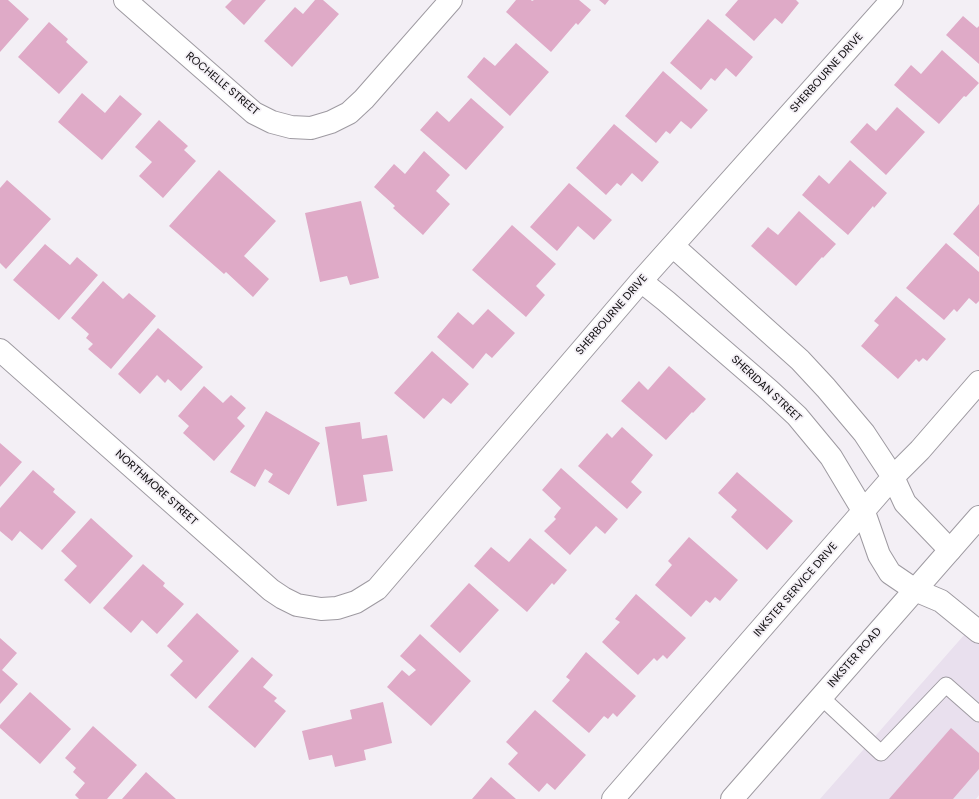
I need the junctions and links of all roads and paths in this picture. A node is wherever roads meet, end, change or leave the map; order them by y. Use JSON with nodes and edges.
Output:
{"nodes":[{"id":1,"x":125,"y":0,"type":"edge"},
{"id":2,"x":451,"y":0,"type":"edge"},
{"id":3,"x":892,"y":0,"type":"edge"},
{"id":4,"x":673,"y":246,"type":"junction"},
{"id":5,"x":641,"y":281,"type":"junction"},
{"id":6,"x":0,"y":350,"type":"edge"},
{"id":7,"x":979,"y":382,"type":"edge"},
{"id":8,"x":893,"y":477,"type":"junction"},
{"id":9,"x":864,"y":512,"type":"junction"},
{"id":10,"x":979,"y":518,"type":"edge"},
{"id":11,"x":950,"y":550,"type":"junction"},
{"id":12,"x":914,"y":590,"type":"junction"},
{"id":13,"x":321,"y":609,"type":"joint"},
{"id":14,"x":979,"y":632,"type":"edge"},
{"id":15,"x":821,"y":698,"type":"junction"},
{"id":16,"x":979,"y":714,"type":"edge"},
{"id":17,"x":613,"y":799,"type":"edge"},
{"id":18,"x":732,"y":799,"type":"edge"}],
"edges":[{"from":1,"to":2,"type":"street","name":"ROCHELLE STREET"},
{"from":3,"to":4,"type":"street","name":"SHERBOURNE DRIVE"},
{"from":4,"to":5,"type":"street","name":"SHERBOURNE DRIVE"},
{"from":4,"to":8,"type":"street"},
{"from":5,"to":9,"type":"street","name":"SHERIDAN STREET"},
{"from":5,"to":13,"type":"street","name":"SHERBOURNE DRIVE"},
{"from":6,"to":13,"type":"street","name":"NORTHMORE STREET"},
{"from":7,"to":8,"type":"street","name":"INKSTER SERVICE DRIVE"},
{"from":8,"to":9,"type":"street","name":"INKSTER SERVICE DRIVE"},
{"from":8,"to":11,"type":"street"},
{"from":9,"to":12,"type":"street","name":"SHERIDAN STREET"},
{"from":9,"to":17,"type":"street","name":"INKSTER SERVICE DRIVE"},
{"from":10,"to":11,"type":"street","name":"INKSTER ROAD"},
{"from":11,"to":12,"type":"street","name":"INKSTER ROAD"},
{"from":12,"to":14,"type":"street","name":"SHERIDAN STREET"},
{"from":12,"to":15,"type":"street","name":"INKSTER ROAD"},
{"from":15,"to":16,"type":"lane"},
{"from":15,"to":18,"type":"street","name":"INKSTER ROAD"}]}
